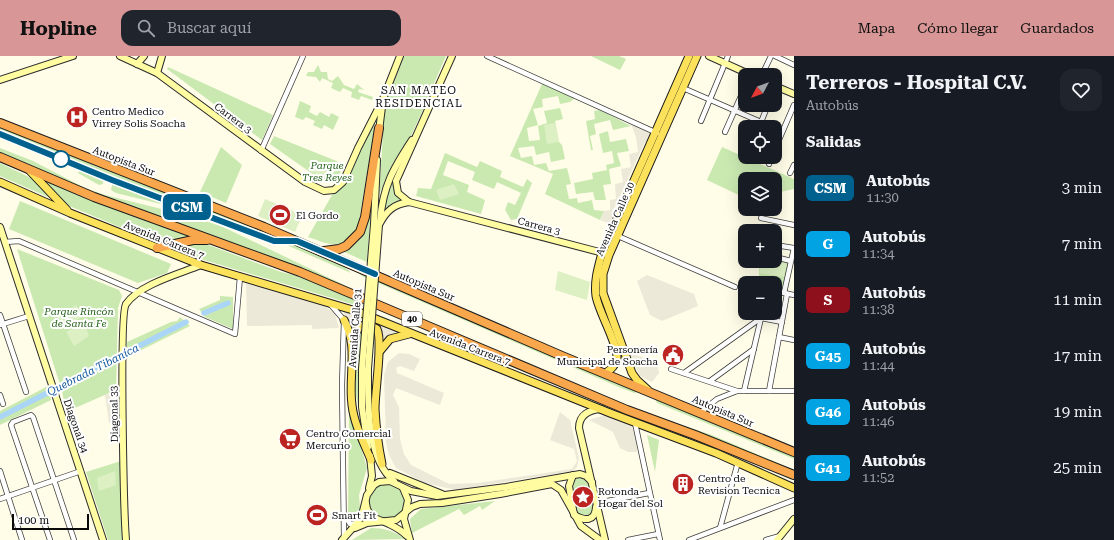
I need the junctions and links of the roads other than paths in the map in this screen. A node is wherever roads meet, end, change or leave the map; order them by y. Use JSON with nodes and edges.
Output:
{"nodes":[{"id":1,"x":73,"y":56,"type":"edge"},
{"id":2,"x":120,"y":56,"type":"edge"},
{"id":3,"x":144,"y":56,"type":"edge"},
{"id":4,"x":162,"y":56,"type":"edge"},
{"id":5,"x":303,"y":56,"type":"edge"},
{"id":6,"x":400,"y":56,"type":"edge"},
{"id":7,"x":452,"y":56,"type":"edge"},
{"id":8,"x":487,"y":56,"type":"edge"},
{"id":9,"x":690,"y":56,"type":"edge"},
{"id":10,"x":697,"y":56,"type":"edge"},
{"id":11,"x":709,"y":56,"type":"edge"},
{"id":12,"x":728,"y":56,"type":"edge"},
{"id":13,"x":771,"y":56,"type":"edge"},
{"id":14,"x":775,"y":56,"type":"edge"},
{"id":15,"x":725,"y":63,"type":"junction"},
{"id":16,"x":137,"y":64,"type":"junction"},
{"id":17,"x":794,"y":65,"type":"edge"},
{"id":18,"x":765,"y":68,"type":"edge"},
{"id":19,"x":738,"y":69,"type":"edge"},
{"id":20,"x":157,"y":73,"type":"junction"},
{"id":21,"x":0,"y":80,"type":"edge"},
{"id":22,"x":683,"y":88,"type":"junction"},
{"id":23,"x":782,"y":89,"type":"edge"},
{"id":24,"x":794,"y":94,"type":"edge"},
{"id":25,"x":382,"y":99,"type":"junction"},
{"id":26,"x":710,"y":100,"type":"junction"},
{"id":27,"x":738,"y":103,"type":"edge"},
{"id":28,"x":794,"y":105,"type":"edge"},
{"id":29,"x":735,"y":110,"type":"junction"},
{"id":30,"x":757,"y":120,"type":"edge"},
{"id":31,"x":701,"y":121,"type":"dead end"},
{"id":32,"x":0,"y":123,"type":"edge"},
{"id":33,"x":379,"y":128,"type":"junction"},
{"id":34,"x":419,"y":128,"type":"junction"},
{"id":35,"x":656,"y":132,"type":"junction"},
{"id":36,"x":725,"y":132,"type":"dead end"},
{"id":37,"x":782,"y":133,"type":"edge"},
{"id":38,"x":663,"y":136,"type":"junction"},
{"id":39,"x":261,"y":151,"type":"junction"},
{"id":40,"x":0,"y":157,"type":"edge"},
{"id":41,"x":794,"y":165,"type":"edge"},
{"id":42,"x":28,"y":168,"type":"junction"},
{"id":43,"x":790,"y":173,"type":"dead end"},
{"id":44,"x":0,"y":182,"type":"edge"},
{"id":45,"x":409,"y":202,"type":"junction"},
{"id":46,"x":70,"y":213,"type":"junction"},
{"id":47,"x":760,"y":218,"type":"dead end"},
{"id":48,"x":376,"y":224,"type":"junction"},
{"id":49,"x":794,"y":225,"type":"edge"},
{"id":50,"x":0,"y":227,"type":"edge"},
{"id":51,"x":615,"y":234,"type":"junction"},
{"id":52,"x":2,"y":242,"type":"edge"},
{"id":53,"x":221,"y":242,"type":"junction"},
{"id":54,"x":782,"y":246,"type":"edge"},
{"id":55,"x":157,"y":248,"type":"junction"},
{"id":56,"x":794,"y":248,"type":"edge"},
{"id":57,"x":321,"y":251,"type":"junction"},
{"id":58,"x":606,"y":254,"type":"junction"},
{"id":59,"x":782,"y":259,"type":"edge"},
{"id":60,"x":791,"y":261,"type":"junction"},
{"id":61,"x":201,"y":265,"type":"junction"},
{"id":62,"x":240,"y":277,"type":"junction"},
{"id":63,"x":735,"y":287,"type":"dead end"},
{"id":64,"x":137,"y":293,"type":"junction"},
{"id":65,"x":782,"y":293,"type":"edge"},
{"id":66,"x":786,"y":294,"type":"junction"},
{"id":67,"x":794,"y":295,"type":"edge"},
{"id":68,"x":330,"y":304,"type":"junction"},
{"id":69,"x":0,"y":315,"type":"edge"},
{"id":70,"x":29,"y":316,"type":"junction"},
{"id":71,"x":344,"y":320,"type":"junction"},
{"id":72,"x":758,"y":320,"type":"edge"},
{"id":73,"x":761,"y":320,"type":"edge"},
{"id":74,"x":772,"y":320,"type":"edge"},
{"id":75,"x":782,"y":322,"type":"junction"},
{"id":76,"x":2,"y":325,"type":"edge"},
{"id":77,"x":411,"y":334,"type":"junction"},
{"id":78,"x":779,"y":337,"type":"junction"},
{"id":79,"x":794,"y":340,"type":"edge"},
{"id":80,"x":622,"y":344,"type":"junction"},
{"id":81,"x":614,"y":346,"type":"junction"},
{"id":82,"x":353,"y":348,"type":"junction"},
{"id":83,"x":754,"y":349,"type":"junction"},
{"id":84,"x":379,"y":353,"type":"junction"},
{"id":85,"x":365,"y":369,"type":"junction"},
{"id":86,"x":671,"y":369,"type":"dead end"},
{"id":87,"x":606,"y":373,"type":"junction"},
{"id":88,"x":684,"y":374,"type":"junction"},
{"id":89,"x":710,"y":381,"type":"junction"},
{"id":90,"x":648,"y":390,"type":"junction"},
{"id":91,"x":737,"y":391,"type":"junction"},
{"id":92,"x":744,"y":391,"type":"junction"},
{"id":93,"x":769,"y":391,"type":"junction"},
{"id":94,"x":794,"y":391,"type":"edge"},
{"id":95,"x":26,"y":392,"type":"dead end"},
{"id":96,"x":0,"y":395,"type":"edge"},
{"id":97,"x":3,"y":404,"type":"dead end"},
{"id":98,"x":600,"y":410,"type":"junction"},
{"id":99,"x":701,"y":412,"type":"junction"},
{"id":100,"x":635,"y":423,"type":"junction"},
{"id":101,"x":794,"y":452,"type":"edge"},
{"id":102,"x":371,"y":460,"type":"junction"},
{"id":103,"x":738,"y":462,"type":"junction"},
{"id":104,"x":383,"y":466,"type":"junction"},
{"id":105,"x":0,"y":471,"type":"edge"},
{"id":106,"x":81,"y":471,"type":"junction"},
{"id":107,"x":794,"y":475,"type":"edge"},
{"id":108,"x":573,"y":476,"type":"junction"},
{"id":109,"x":55,"y":480,"type":"junction"},
{"id":110,"x":592,"y":482,"type":"junction"},
{"id":111,"x":399,"y":484,"type":"junction"},
{"id":112,"x":32,"y":488,"type":"junction"},
{"id":113,"x":794,"y":488,"type":"edge"},
{"id":114,"x":649,"y":492,"type":"junction"},
{"id":115,"x":367,"y":495,"type":"junction"},
{"id":116,"x":450,"y":495,"type":"junction"},
{"id":117,"x":8,"y":496,"type":"junction"},
{"id":118,"x":0,"y":499,"type":"edge"},
{"id":119,"x":794,"y":500,"type":"edge"},
{"id":120,"x":597,"y":503,"type":"junction"},
{"id":121,"x":405,"y":512,"type":"junction"},
{"id":122,"x":344,"y":514,"type":"junction"},
{"id":123,"x":574,"y":514,"type":"junction"},
{"id":124,"x":794,"y":519,"type":"edge"},
{"id":125,"x":358,"y":522,"type":"junction"},
{"id":126,"x":385,"y":522,"type":"junction"},
{"id":127,"x":720,"y":528,"type":"junction"},
{"id":128,"x":354,"y":529,"type":"junction"},
{"id":129,"x":658,"y":534,"type":"junction"},
{"id":130,"x":408,"y":538,"type":"edge"},
{"id":131,"x":778,"y":538,"type":"edge"},
{"id":132,"x":343,"y":539,"type":"edge"},
{"id":133,"x":697,"y":539,"type":"edge"},
{"id":134,"x":22,"y":540,"type":"edge"},
{"id":135,"x":50,"y":540,"type":"edge"},
{"id":136,"x":74,"y":540,"type":"edge"},
{"id":137,"x":103,"y":540,"type":"edge"},
{"id":138,"x":126,"y":540,"type":"edge"},
{"id":139,"x":600,"y":540,"type":"edge"},
{"id":140,"x":605,"y":540,"type":"edge"},
{"id":141,"x":628,"y":540,"type":"edge"},
{"id":142,"x":660,"y":540,"type":"edge"},
{"id":143,"x":689,"y":540,"type":"edge"},
{"id":144,"x":766,"y":540,"type":"edge"}],
"edges":[{"from":1,"to":21,"type":"main road"},
{"from":2,"to":16,"type":"main road","name":"Carrera 3"},
{"from":3,"to":16,"type":"main road"},
{"from":4,"to":20,"type":"main road"},
{"from":5,"to":39,"type":"street"},
{"from":6,"to":25,"type":"main road","name":"Avenida Calle 31"},
{"from":7,"to":34,"type":"main road"},
{"from":8,"to":35,"type":"street"},
{"from":9,"to":35,"type":"main road","name":"Avenida Calle 30"},
{"from":10,"to":22,"type":"main road","name":"Avenida Calle 30"},
{"from":11,"to":15,"type":"main road"},
{"from":12,"to":15,"type":"street"},
{"from":13,"to":18,"type":"street"},
{"from":14,"to":17,"type":"street"},
{"from":15,"to":19,"type":"main road"},
{"from":15,"to":26,"type":"street"},
{"from":16,"to":20,"type":"main road","name":"Carrera 3"},
{"from":20,"to":39,"type":"main road","name":"Carrera 3"},
{"from":22,"to":26,"type":"street"},
{"from":22,"to":38,"type":"main road","name":"Avenida Calle 30"},
{"from":23,"to":24,"type":"main road"},
{"from":25,"to":33,"type":"main road","name":"Avenida Calle 31"},
{"from":25,"to":39,"type":"main road","name":"Carrera 3"},
{"from":26,"to":29,"type":"street"},
{"from":26,"to":31,"type":"street"},
{"from":27,"to":29,"type":"street"},
{"from":28,"to":37,"type":"street"},
{"from":29,"to":30,"type":"street"},
{"from":29,"to":36,"type":"street"},
{"from":32,"to":57,"type":"highway","name":"Autopista Sur"},
{"from":33,"to":48,"type":"main road","name":"Avenida Calle 31"},
{"from":33,"to":57,"type":"highway"},
{"from":34,"to":45,"type":"main road"},
{"from":34,"to":48,"type":"main road","name":"Avenida Calle 31"},
{"from":35,"to":38,"type":"street"},
{"from":35,"to":51,"type":"main road","name":"Avenida Calle 30"},
{"from":38,"to":51,"type":"main road","name":"Avenida Calle 30"},
{"from":40,"to":42,"type":"highway","number":"40"},
{"from":41,"to":43,"type":"street"},
{"from":42,"to":46,"type":"main road"},
{"from":42,"to":53,"type":"highway","number":"40"},
{"from":44,"to":46,"type":"main road","name":"Avenida Carrera 7"},
{"from":45,"to":48,"type":"main road"},
{"from":45,"to":58,"type":"main road","name":"Carrera 3"},
{"from":46,"to":55,"type":"main road","name":"Avenida Carrera 7"},
{"from":47,"to":49,"type":"street"},
{"from":48,"to":85,"type":"main road","name":"Avenida Calle 31","bridge":true},
{"from":50,"to":52,"type":"main road","name":"Diagonal 34"},
{"from":51,"to":58,"type":"main road","name":"Avenida Calle 30"},
{"from":51,"to":63,"type":"street"},
{"from":52,"to":64,"type":"street"},
{"from":52,"to":70,"type":"main road","name":"Diagonal 34"},
{"from":53,"to":55,"type":"highway"},
{"from":53,"to":107,"type":"highway","number":"40"},
{"from":54,"to":56,"type":"street"},
{"from":55,"to":61,"type":"main road","name":"Avenida Carrera 7"},
{"from":56,"to":60,"type":"street"},
{"from":57,"to":87,"type":"highway","name":"Autopista Sur"},
{"from":58,"to":80,"type":"main road","name":"Avenida Calle 30"},
{"from":58,"to":81,"type":"main road","name":"Avenida Calle 30"},
{"from":59,"to":60,"type":"street"},
{"from":60,"to":66,"type":"street"},
{"from":61,"to":62,"type":"main road","name":"Avenida Carrera 7"},
{"from":61,"to":64,"type":"main road"},
{"from":62,"to":64,"type":"street"},
{"from":62,"to":68,"type":"main road","name":"Avenida Carrera 7"},
{"from":64,"to":138,"type":"main road","name":"Diagonal 33"},
{"from":65,"to":66,"type":"street"},
{"from":66,"to":67,"type":"street"},
{"from":66,"to":75,"type":"street"},
{"from":68,"to":71,"type":"street"},
{"from":68,"to":77,"type":"main road","name":"Avenida Carrera 7"},
{"from":69,"to":76,"type":"street"},
{"from":70,"to":76,"type":"street"},
{"from":70,"to":106,"type":"main road","name":"Diagonal 34"},
{"from":71,"to":82,"type":"main road"},
{"from":71,"to":122,"type":"street"},
{"from":72,"to":88,"type":"street"},
{"from":73,"to":83,"type":"street"},
{"from":74,"to":75,"type":"street"},
{"from":75,"to":78,"type":"street"},
{"from":76,"to":95,"type":"street"},
{"from":77,"to":84,"type":"main road"},
{"from":77,"to":98,"type":"main road","name":"Avenida Carrera 7"},
{"from":78,"to":79,"type":"street"},
{"from":78,"to":93,"type":"street"},
{"from":80,"to":81,"type":"main road"},
{"from":80,"to":90,"type":"main road","name":"Avenida Calle 30"},
{"from":81,"to":87,"type":"main road","name":"Avenida Calle 30"},
{"from":82,"to":84,"type":"main road"},
{"from":82,"to":102,"type":"main road"},
{"from":83,"to":89,"type":"street"},
{"from":83,"to":92,"type":"street"},
{"from":84,"to":104,"type":"main road"},
{"from":85,"to":102,"type":"main road","name":"Avenida Calle 31"},
{"from":85,"to":104,"type":"main road","name":"Avenida Calle 31"},
{"from":86,"to":88,"type":"street"},
{"from":87,"to":90,"type":"highway","name":"Autopista Sur"},
{"from":88,"to":89,"type":"street"},
{"from":89,"to":91,"type":"street"},
{"from":90,"to":99,"type":"highway","name":"Autopista Sur"},
{"from":91,"to":92,"type":"street"},
{"from":91,"to":99,"type":"street"},
{"from":92,"to":93,"type":"street"},
{"from":93,"to":94,"type":"street"},
{"from":96,"to":97,"type":"street"},
{"from":98,"to":100,"type":"main road","name":"Avenida Carrera 7"},
{"from":98,"to":110,"type":"main road"},
{"from":99,"to":101,"type":"highway","name":"Autopista Sur"},
{"from":100,"to":103,"type":"main road","name":"Avenida Carrera 7"},
{"from":100,"to":114,"type":"street"},
{"from":102,"to":115,"type":"main road","name":"Avenida Calle 31"},
{"from":103,"to":113,"type":"main road","name":"Avenida Carrera 7"},
{"from":103,"to":127,"type":"street"},
{"from":104,"to":111,"type":"main road","name":"Avenida Calle 31"},
{"from":104,"to":116,"type":"main road"},
{"from":105,"to":117,"type":"street"},
{"from":106,"to":109,"type":"street"},
{"from":106,"to":137,"type":"main road","name":"Diagonal 34"},
{"from":108,"to":110,"type":"main road"},
{"from":108,"to":116,"type":"main road"},
{"from":108,"to":123,"type":"main road"},
{"from":109,"to":112,"type":"street"},
{"from":109,"to":112,"type":"street"},
{"from":109,"to":136,"type":"street"},
{"from":110,"to":120,"type":"main road"},
{"from":111,"to":115,"type":"main road"},
{"from":111,"to":116,"type":"main road"},
{"from":111,"to":121,"type":"main road","name":"Avenida Calle 31"},
{"from":112,"to":117,"type":"street"},
{"from":112,"to":135,"type":"street"},
{"from":114,"to":120,"type":"street"},
{"from":114,"to":129,"type":"street"},
{"from":115,"to":125,"type":"main road"},
{"from":115,"to":126,"type":"main road","name":"Avenida Calle 31"},
{"from":117,"to":118,"type":"street"},
{"from":117,"to":134,"type":"street"},
{"from":119,"to":127,"type":"street"},
{"from":120,"to":123,"type":"main road"},
{"from":120,"to":140,"type":"main road"},
{"from":121,"to":123,"type":"main road"},
{"from":121,"to":126,"type":"main road"},
{"from":121,"to":130,"type":"main road","name":"Avenida Calle 31"},
{"from":122,"to":125,"type":"street"},
{"from":122,"to":132,"type":"street"},
{"from":123,"to":139,"type":"main road"},
{"from":124,"to":131,"type":"main road"},
{"from":125,"to":128,"type":"main road"},
{"from":126,"to":128,"type":"main road"},
{"from":126,"to":130,"type":"main road"},
{"from":127,"to":133,"type":"street"},
{"from":128,"to":132,"type":"main road"},
{"from":129,"to":141,"type":"street"},
{"from":129,"to":142,"type":"street"},
{"from":131,"to":144,"type":"street"},
{"from":133,"to":143,"type":"street"}]}
